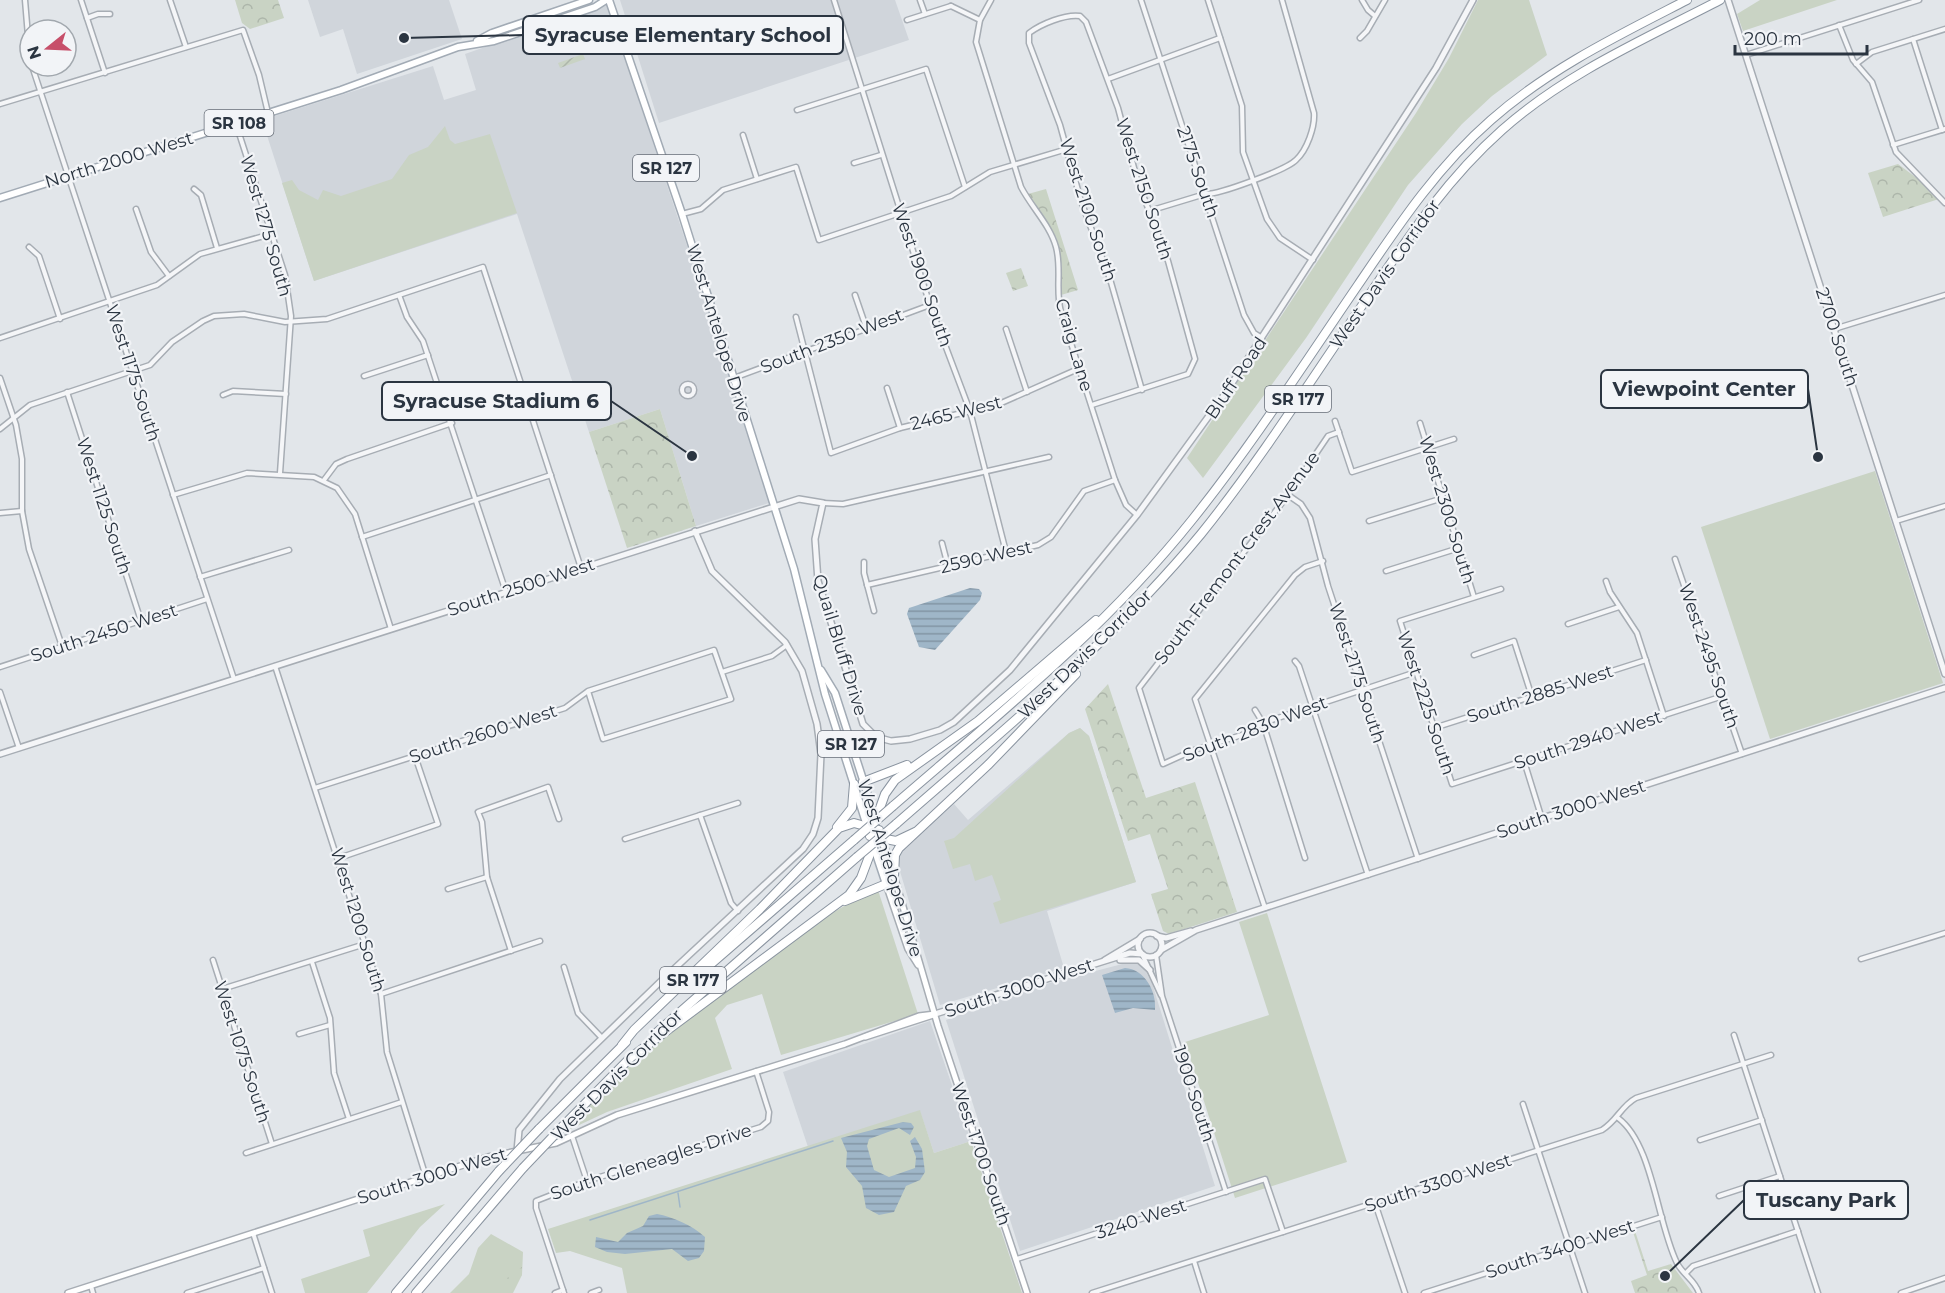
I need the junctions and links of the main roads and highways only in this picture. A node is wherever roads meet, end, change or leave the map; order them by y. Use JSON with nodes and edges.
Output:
{"nodes":[{"id":1,"x":589,"y":0,"type":"edge"},
{"id":2,"x":607,"y":0,"type":"edge"},
{"id":3,"x":1688,"y":0,"type":"edge"},
{"id":4,"x":1717,"y":2,"type":"edge"},
{"id":5,"x":477,"y":42,"type":"junction"},
{"id":6,"x":0,"y":198,"type":"edge"},
{"id":7,"x":1125,"y":597,"type":"junction"},
{"id":8,"x":1133,"y":612,"type":"junction"},
{"id":9,"x":821,"y":669,"type":"junction"},
{"id":10,"x":935,"y":751,"type":"junction"},
{"id":11,"x":863,"y":782,"type":"junction"},
{"id":12,"x":854,"y":784,"type":"junction"},
{"id":13,"x":915,"y":832,"type":"junction"},
{"id":14,"x":874,"y":833,"type":"junction"},
{"id":15,"x":831,"y":835,"type":"junction"},
{"id":16,"x":894,"y":876,"type":"junction"},
{"id":17,"x":886,"y":884,"type":"junction"},
{"id":18,"x":836,"y":906,"type":"junction"},
{"id":19,"x":919,"y":966,"type":"junction"},
{"id":20,"x":935,"y":1014,"type":"junction"},
{"id":21,"x":622,"y":1045,"type":"junction"},
{"id":22,"x":630,"y":1059,"type":"junction"},
{"id":23,"x":68,"y":1293,"type":"edge"},
{"id":24,"x":396,"y":1293,"type":"edge"},
{"id":25,"x":416,"y":1293,"type":"edge"},
{"id":26,"x":1028,"y":1293,"type":"edge"}],
"edges":[{"from":1,"to":5,"type":"main road","number":"SR 108"},
{"from":2,"to":5,"type":"main road","number":"SR 108"},
{"from":2,"to":9,"type":"main road","name":"West Antelope Drive","number":"SR 127"},
{"from":3,"to":7,"type":"highway","name":"West Davis Corridor","number":"SR 177"},
{"from":4,"to":8,"type":"highway","name":"West Davis Corridor","number":"SR 177"},
{"from":5,"to":6,"type":"main road","name":"North 2000 West","number":"SR 108"},
{"from":7,"to":10,"type":"highway"},
{"from":7,"to":21,"type":"highway","name":"West Davis Corridor","number":"SR 177","bridge":true},
{"from":8,"to":13,"type":"highway"},
{"from":8,"to":22,"type":"highway","name":"West Davis Corridor","number":"SR 177","bridge":true},
{"from":9,"to":11,"type":"main road","name":"West Antelope Drive","number":"SR 127"},
{"from":9,"to":12,"type":"main road","name":"West Antelope Drive","number":"SR 127"},
{"from":10,"to":11,"type":"highway"},
{"from":10,"to":14,"type":"highway"},
{"from":11,"to":14,"type":"main road","name":"West Antelope Drive","number":"SR 127"},
{"from":12,"to":14,"type":"main road","name":"West Antelope Drive","number":"SR 127"},
{"from":12,"to":15,"type":"highway"},
{"from":13,"to":14,"type":"highway"},
{"from":13,"to":16,"type":"highway"},
{"from":14,"to":15,"type":"highway"},
{"from":14,"to":16,"type":"main road","name":"West Antelope Drive","number":"SR 127"},
{"from":14,"to":17,"type":"main road","name":"West Antelope Drive","number":"SR 127"},
{"from":14,"to":18,"type":"highway"},
{"from":15,"to":21,"type":"highway"},
{"from":16,"to":19,"type":"main road","name":"West Antelope Drive","number":"SR 127"},
{"from":17,"to":18,"type":"highway"},
{"from":17,"to":19,"type":"main road","name":"West Antelope Drive","number":"SR 127"},
{"from":18,"to":22,"type":"highway"},
{"from":19,"to":20,"type":"main road","name":"West Antelope Drive","number":"SR 127"},
{"from":20,"to":23,"type":"main road","name":"South 3000 West"},
{"from":20,"to":26,"type":"main road","name":"West 1700 South","number":"SR 127"},
{"from":21,"to":24,"type":"highway","name":"West Davis Corridor","number":"SR 177","bridge":true},
{"from":22,"to":25,"type":"highway","name":"West Davis Corridor","number":"SR 177","bridge":true}]}
